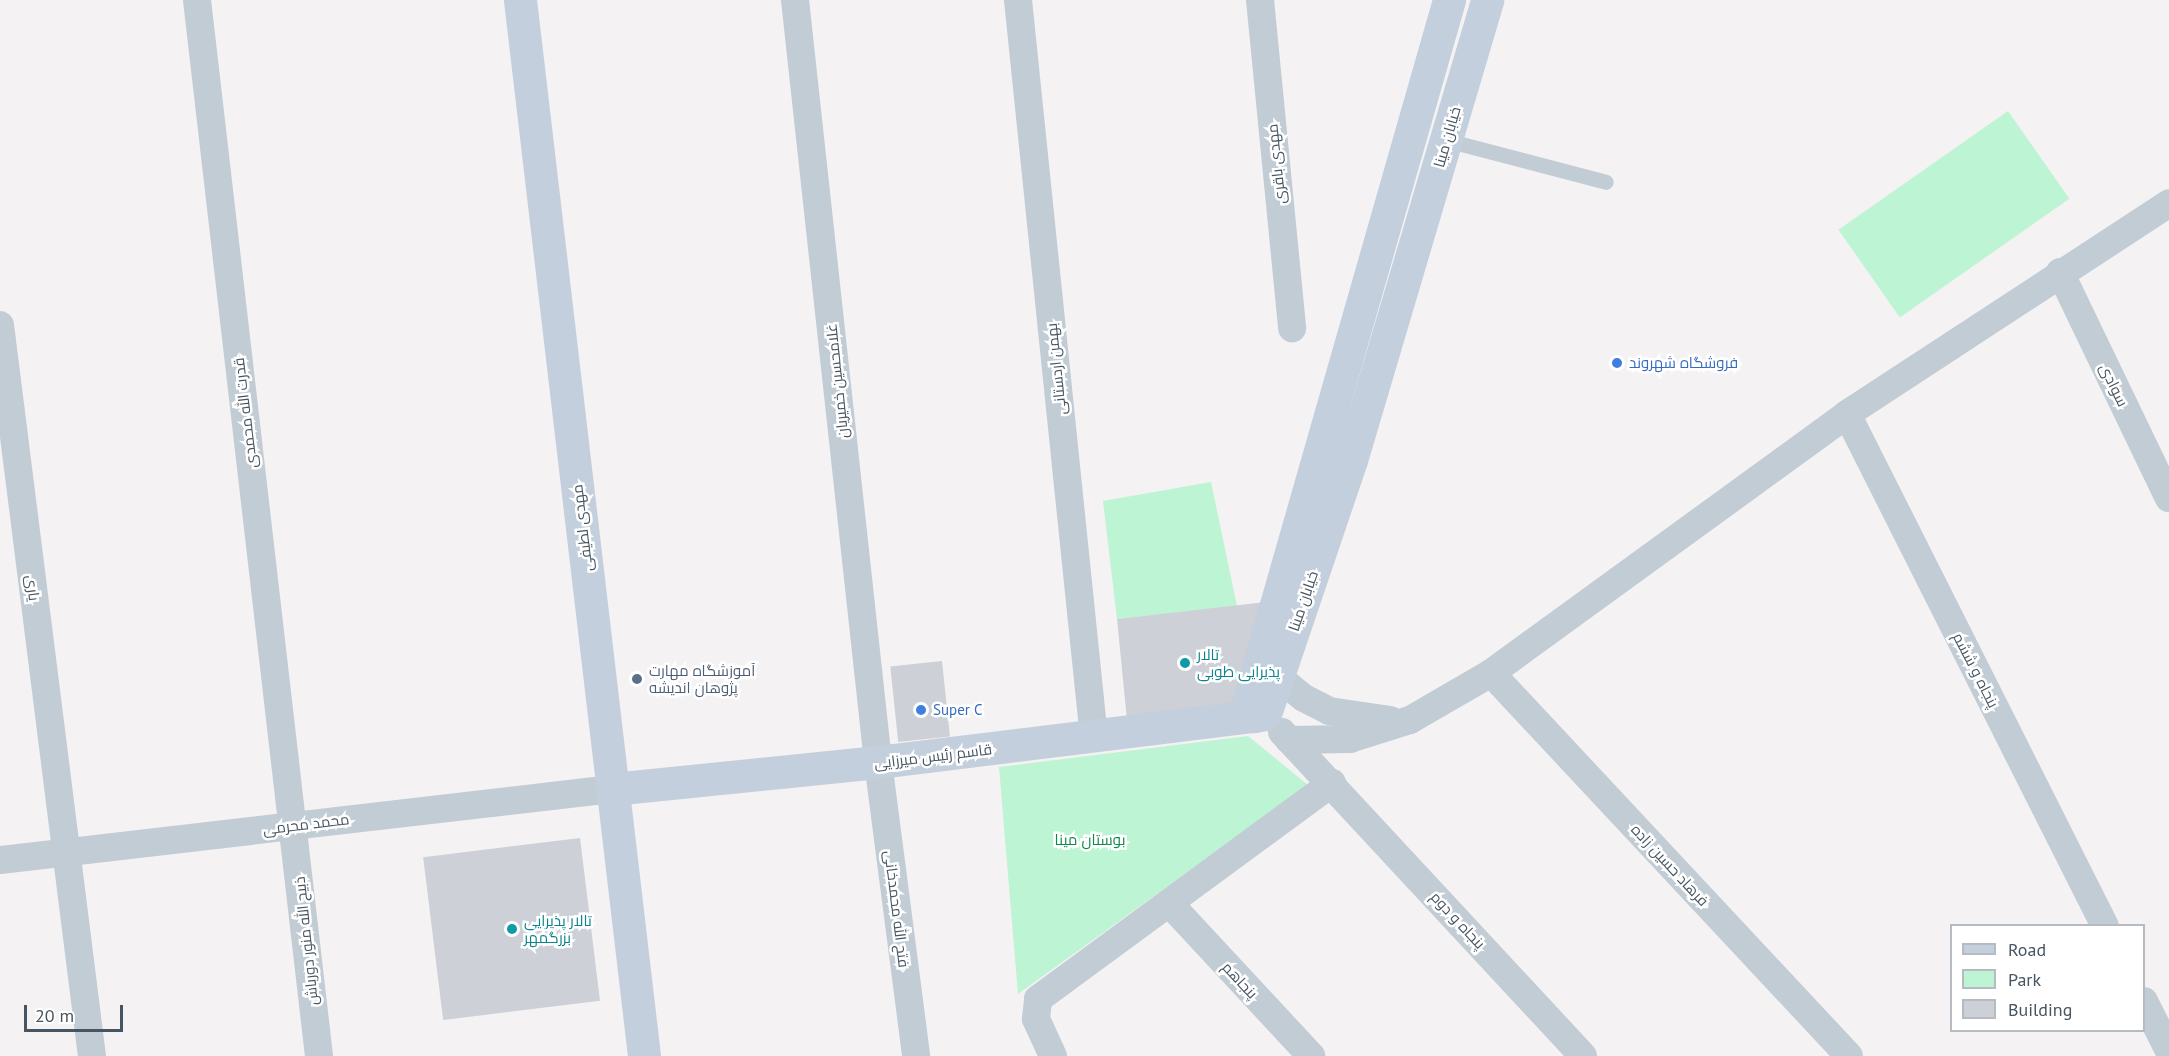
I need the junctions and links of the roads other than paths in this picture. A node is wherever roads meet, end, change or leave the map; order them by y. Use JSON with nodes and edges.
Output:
{"nodes":[{"id":1,"x":197,"y":0,"type":"edge"},
{"id":2,"x":520,"y":0,"type":"edge"},
{"id":3,"x":795,"y":0,"type":"edge"},
{"id":4,"x":1018,"y":0,"type":"edge"},
{"id":5,"x":1260,"y":0,"type":"edge"},
{"id":6,"x":1449,"y":0,"type":"edge"},
{"id":7,"x":1487,"y":0,"type":"edge"},
{"id":8,"x":1446,"y":140,"type":"junction"},
{"id":9,"x":1606,"y":182,"type":"dead end"},
{"id":10,"x":2169,"y":203,"type":"edge"},
{"id":11,"x":2060,"y":272,"type":"junction"},
{"id":12,"x":0,"y":325,"type":"edge"},
{"id":13,"x":1292,"y":328,"type":"dead end"},
{"id":14,"x":1847,"y":414,"type":"junction"},
{"id":15,"x":2169,"y":498,"type":"edge"},
{"id":16,"x":1491,"y":674,"type":"junction"},
{"id":17,"x":1278,"y":676,"type":"junction"},
{"id":18,"x":1259,"y":715,"type":"junction"},
{"id":19,"x":1410,"y":720,"type":"junction"},
{"id":20,"x":1094,"y":738,"type":"junction"},
{"id":21,"x":1289,"y":740,"type":"junction"},
{"id":22,"x":878,"y":762,"type":"junction"},
{"id":23,"x":1332,"y":783,"type":"junction"},
{"id":24,"x":612,"y":789,"type":"junction"},
{"id":25,"x":293,"y":826,"type":"junction"},
{"id":26,"x":66,"y":851,"type":"junction"},
{"id":27,"x":0,"y":860,"type":"edge"},
{"id":28,"x":1169,"y":903,"type":"junction"},
{"id":29,"x":2105,"y":924,"type":"edge"},
{"id":30,"x":2145,"y":1003,"type":"edge"},
{"id":31,"x":2169,"y":1051,"type":"edge"},
{"id":32,"x":92,"y":1056,"type":"edge"},
{"id":33,"x":319,"y":1056,"type":"edge"},
{"id":34,"x":644,"y":1056,"type":"edge"},
{"id":35,"x":916,"y":1056,"type":"edge"},
{"id":36,"x":1053,"y":1056,"type":"edge"},
{"id":37,"x":1311,"y":1056,"type":"edge"},
{"id":38,"x":1583,"y":1056,"type":"edge"},
{"id":39,"x":1849,"y":1056,"type":"edge"}],
"edges":[{"from":1,"to":25,"type":"street","name":"قدرت الله محمدی"},
{"from":2,"to":24,"type":"street","name":"مهدی لطیفی"},
{"from":3,"to":22,"type":"street","name":"غلامحسین خمیریان"},
{"from":4,"to":20,"type":"street","name":"بهمن اردستانی"},
{"from":5,"to":13,"type":"street","name":"مهدی باقری"},
{"from":6,"to":18,"type":"street","name":"خیابان مینا"},
{"from":7,"to":8,"type":"street","name":"خیابان مینا"},
{"from":8,"to":9,"type":"lane"},
{"from":8,"to":17,"type":"street","name":"خیابان مینا"},
{"from":10,"to":11,"type":"street"},
{"from":11,"to":14,"type":"street"},
{"from":11,"to":15,"type":"street","name":"سوادی"},
{"from":12,"to":26,"type":"street","name":"یاری"},
{"from":14,"to":16,"type":"street"},
{"from":14,"to":29,"type":"street","name":"پنجاه و ششم"},
{"from":16,"to":19,"type":"street"},
{"from":16,"to":39,"type":"street","name":"فرهاد حسین زاده"},
{"from":17,"to":18,"type":"street","name":"خیابان مینا"},
{"from":17,"to":19,"type":"street"},
{"from":18,"to":20,"type":"street","name":"قاسم رئیس میرزایی"},
{"from":18,"to":21,"type":"street","name":"پنجاه و دوم"},
{"from":19,"to":21,"type":"street"},
{"from":20,"to":22,"type":"street","name":"قاسم رئیس میرزایی"},
{"from":21,"to":23,"type":"street","name":"پنجاه و دوم"},
{"from":22,"to":24,"type":"street","name":"قاسم رئیس میرزایی"},
{"from":22,"to":35,"type":"street","name":"فتح الله محمدخانی"},
{"from":23,"to":28,"type":"street"},
{"from":23,"to":38,"type":"street","name":"پنجاه و دوم"},
{"from":24,"to":25,"type":"street","name":"محمد محرمی"},
{"from":24,"to":34,"type":"street","name":"مهدی لطیفی"},
{"from":25,"to":26,"type":"street","name":"محمد محرمی"},
{"from":25,"to":33,"type":"street","name":"ذبیح الله منور دورباش"},
{"from":26,"to":27,"type":"street","name":"محمد محرمی"},
{"from":26,"to":32,"type":"street","name":"یاری"},
{"from":28,"to":36,"type":"street"},
{"from":28,"to":37,"type":"street","name":"پنجاهم"},
{"from":30,"to":31,"type":"street"}]}
